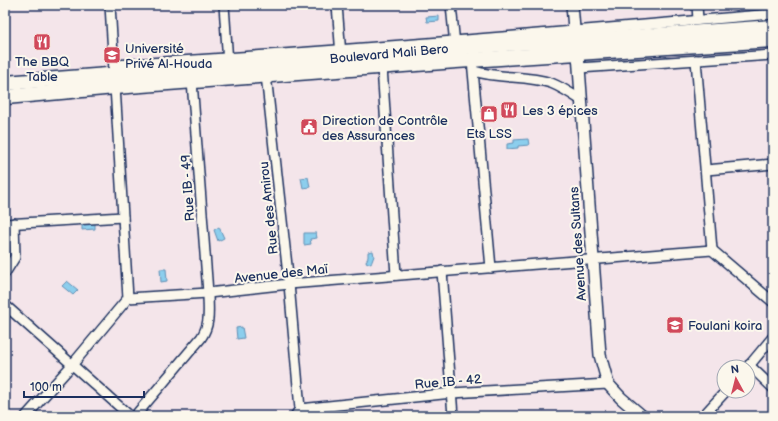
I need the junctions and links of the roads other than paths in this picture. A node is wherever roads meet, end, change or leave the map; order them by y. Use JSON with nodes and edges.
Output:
{"nodes":[{"id":1,"x":110,"y":5,"type":"edge"},
{"id":2,"x":224,"y":5,"type":"edge"},
{"id":3,"x":337,"y":5,"type":"edge"},
{"id":4,"x":451,"y":5,"type":"edge"},
{"id":5,"x":572,"y":5,"type":"edge"},
{"id":6,"x":697,"y":5,"type":"edge"},
{"id":7,"x":773,"y":14,"type":"edge"},
{"id":8,"x":698,"y":20,"type":"junction"},
{"id":9,"x":773,"y":27,"type":"edge"},
{"id":10,"x":773,"y":40,"type":"edge"},
{"id":11,"x":576,"y":42,"type":"junction"},
{"id":12,"x":455,"y":50,"type":"junction"},
{"id":13,"x":773,"y":55,"type":"edge"},
{"id":14,"x":341,"y":59,"type":"junction"},
{"id":15,"x":696,"y":60,"type":"junction"},
{"id":16,"x":473,"y":65,"type":"junction"},
{"id":17,"x":382,"y":67,"type":"junction"},
{"id":18,"x":228,"y":68,"type":"junction"},
{"id":19,"x":579,"y":68,"type":"junction"},
{"id":20,"x":115,"y":75,"type":"junction"},
{"id":21,"x":266,"y":75,"type":"junction"},
{"id":22,"x":192,"y":81,"type":"junction"},
{"id":23,"x":5,"y":91,"type":"edge"},
{"id":24,"x":581,"y":100,"type":"junction"},
{"id":25,"x":773,"y":164,"type":"edge"},
{"id":26,"x":706,"y":170,"type":"junction"},
{"id":27,"x":123,"y":217,"type":"junction"},
{"id":28,"x":10,"y":224,"type":"edge"},
{"id":29,"x":712,"y":250,"type":"junction"},
{"id":30,"x":592,"y":260,"type":"junction"},
{"id":31,"x":491,"y":268,"type":"junction"},
{"id":32,"x":442,"y":272,"type":"junction"},
{"id":33,"x":5,"y":273,"type":"edge"},
{"id":34,"x":396,"y":275,"type":"junction"},
{"id":35,"x":289,"y":284,"type":"junction"},
{"id":36,"x":208,"y":293,"type":"junction"},
{"id":37,"x":128,"y":298,"type":"junction"},
{"id":38,"x":773,"y":302,"type":"edge"},
{"id":39,"x":5,"y":305,"type":"edge"},
{"id":40,"x":773,"y":337,"type":"edge"},
{"id":41,"x":754,"y":359,"type":"edge"},
{"id":42,"x":72,"y":365,"type":"junction"},
{"id":43,"x":756,"y":373,"type":"edge"},
{"id":44,"x":608,"y":384,"type":"junction"},
{"id":45,"x":773,"y":388,"type":"edge"},
{"id":46,"x":452,"y":393,"type":"junction"},
{"id":47,"x":719,"y":399,"type":"edge"},
{"id":48,"x":298,"y":413,"type":"edge"},
{"id":49,"x":26,"y":416,"type":"edge"},
{"id":50,"x":130,"y":416,"type":"edge"},
{"id":51,"x":135,"y":416,"type":"edge"},
{"id":52,"x":454,"y":416,"type":"edge"},
{"id":53,"x":642,"y":416,"type":"edge"},
{"id":54,"x":703,"y":416,"type":"edge"}],
"edges":[{"from":1,"to":20,"type":"street"},
{"from":2,"to":18,"type":"street"},
{"from":3,"to":14,"type":"street"},
{"from":4,"to":12,"type":"street"},
{"from":5,"to":11,"type":"street","name":"Avenue des Sultans"},
{"from":6,"to":8,"type":"street"},
{"from":7,"to":8,"type":"street","name":"Boulevard Mali Bero"},
{"from":8,"to":11,"type":"street","name":"Boulevard Mali Bero"},
{"from":9,"to":11,"type":"main road","name":"Boulevard Mali Bero"},
{"from":10,"to":11,"type":"main road","name":"Boulevard Mali Bero"},
{"from":11,"to":12,"type":"main road","name":"Boulevard Mali Bero"},
{"from":11,"to":16,"type":"main road","name":"Boulevard Mali Bero"},
{"from":11,"to":19,"type":"street","name":"Avenue des Sultans"},
{"from":12,"to":14,"type":"main road","name":"Boulevard Mali Bero"},
{"from":12,"to":16,"type":"main road","name":"Boulevard Mali Bero"},
{"from":12,"to":17,"type":"main road","name":"Boulevard Mali Bero"},
{"from":13,"to":15,"type":"street"},
{"from":14,"to":17,"type":"main road","name":"Boulevard Mali Bero"},
{"from":14,"to":18,"type":"main road","name":"Boulevard Mali Bero"},
{"from":14,"to":21,"type":"main road","name":"Boulevard Mali Bero"},
{"from":15,"to":19,"type":"street"},
{"from":15,"to":26,"type":"street"},
{"from":16,"to":24,"type":"street"},
{"from":16,"to":31,"type":"street"},
{"from":17,"to":34,"type":"street"},
{"from":18,"to":20,"type":"main road","name":"Boulevard Mali Bero"},
{"from":18,"to":21,"type":"main road","name":"Boulevard Mali Bero"},
{"from":18,"to":22,"type":"main road","name":"Boulevard Mali Bero"},
{"from":19,"to":24,"type":"street","name":"Avenue des Sultans"},
{"from":20,"to":22,"type":"main road","name":"Boulevard Mali Bero"},
{"from":20,"to":23,"type":"main road","name":"Boulevard Mali Bero"},
{"from":20,"to":27,"type":"street"},
{"from":21,"to":35,"type":"street","name":"Rue des Amirou"},
{"from":22,"to":36,"type":"street","name":"Rue IB - 49"},
{"from":24,"to":30,"type":"street","name":"Avenue des Sultans"},
{"from":25,"to":26,"type":"street"},
{"from":26,"to":29,"type":"street"},
{"from":27,"to":28,"type":"street"},
{"from":27,"to":37,"type":"street"},
{"from":28,"to":33,"type":"street"},
{"from":29,"to":30,"type":"street","name":"Avenue des Maï"},
{"from":29,"to":38,"type":"street"},
{"from":30,"to":31,"type":"street","name":"Avenue des Maï"},
{"from":30,"to":44,"type":"street","name":"Avenue des Sultans"},
{"from":31,"to":32,"type":"street","name":"Avenue des Maï"},
{"from":32,"to":34,"type":"street","name":"Avenue des Maï"},
{"from":32,"to":46,"type":"street"},
{"from":34,"to":35,"type":"street","name":"Avenue des Maï"},
{"from":35,"to":36,"type":"street","name":"Avenue des Maï"},
{"from":35,"to":48,"type":"street","name":"Rue des Amirou"},
{"from":36,"to":37,"type":"street","name":"Avenue des Maï"},
{"from":36,"to":51,"type":"street","name":"Rue IB - 49"},
{"from":37,"to":42,"type":"street"},
{"from":39,"to":42,"type":"street"},
{"from":40,"to":41,"type":"street"},
{"from":42,"to":49,"type":"street"},
{"from":42,"to":50,"type":"street"},
{"from":43,"to":45,"type":"street"},
{"from":44,"to":46,"type":"street","name":"Rue IB - 42"},
{"from":44,"to":53,"type":"street","name":"Avenue des Sultans"},
{"from":46,"to":48,"type":"street","name":"Rue IB - 42"},
{"from":46,"to":52,"type":"street"},
{"from":47,"to":54,"type":"street"}]}
